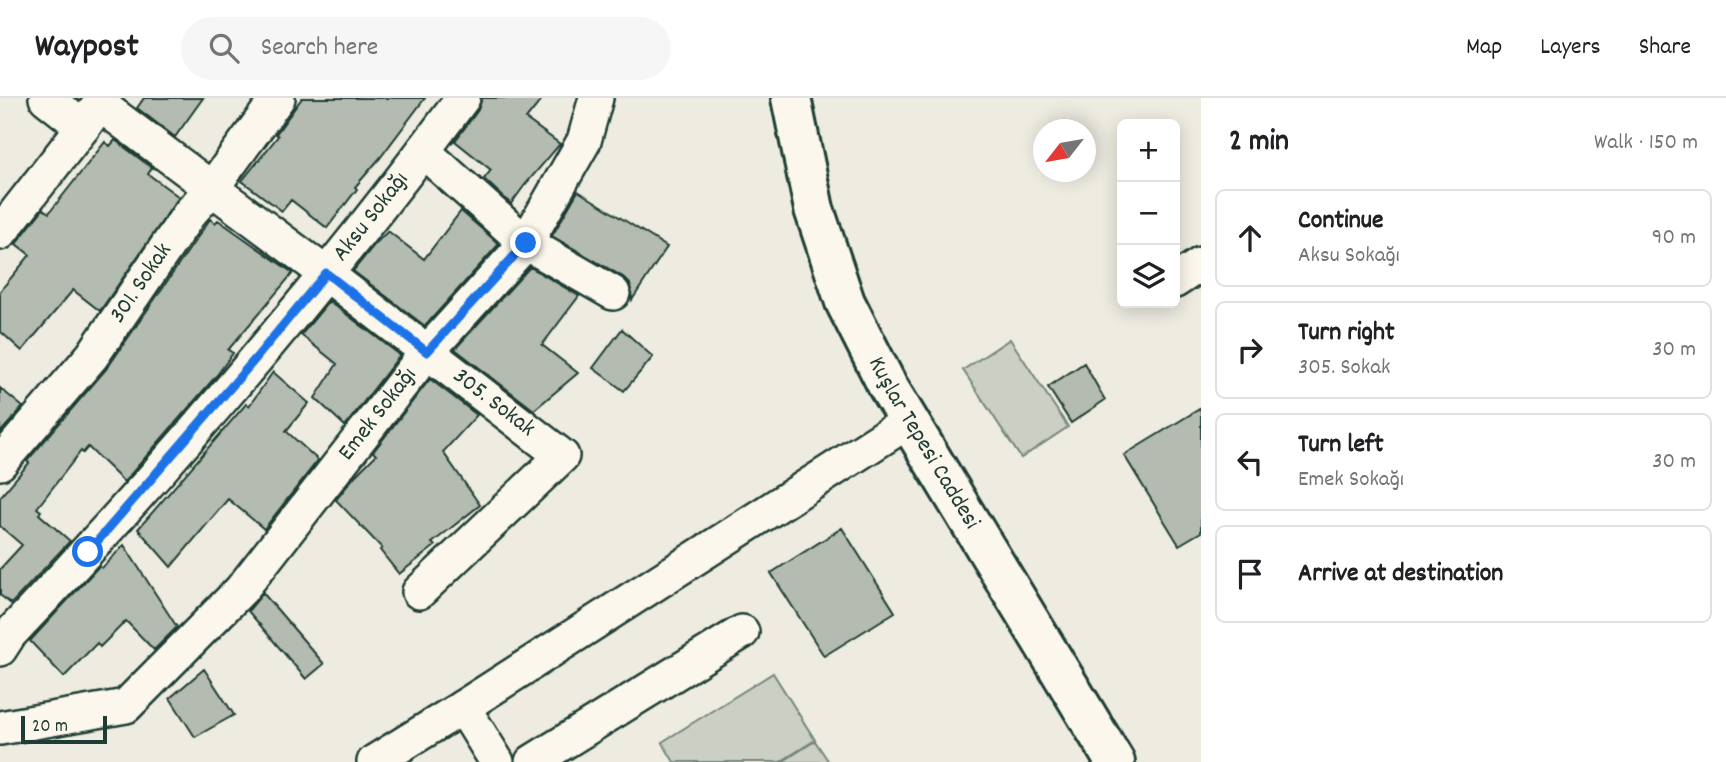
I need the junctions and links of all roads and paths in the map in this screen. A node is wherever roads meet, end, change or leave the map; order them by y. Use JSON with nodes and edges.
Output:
{"nodes":[{"id":1,"x":46,"y":98,"type":"edge"},
{"id":2,"x":278,"y":98,"type":"edge"},
{"id":3,"x":463,"y":98,"type":"edge"},
{"id":4,"x":596,"y":98,"type":"edge"},
{"id":5,"x":791,"y":98,"type":"edge"},
{"id":6,"x":95,"y":110,"type":"edge"},
{"id":7,"x":424,"y":151,"type":"junction"},
{"id":8,"x":212,"y":188,"type":"junction"},
{"id":9,"x":0,"y":233,"type":"edge"},
{"id":10,"x":526,"y":243,"type":"junction"},
{"id":11,"x":1201,"y":264,"type":"edge"},
{"id":12,"x":326,"y":273,"type":"junction"},
{"id":13,"x":1180,"y":278,"type":"edge"},
{"id":14,"x":613,"y":293,"type":"dead end"},
{"id":15,"x":427,"y":352,"type":"junction"},
{"id":16,"x":909,"y":421,"type":"junction"},
{"id":17,"x":0,"y":463,"type":"edge"},
{"id":18,"x":419,"y":592,"type":"dead end"},
{"id":19,"x":742,"y":632,"type":"dead end"},
{"id":20,"x":0,"y":649,"type":"edge"},
{"id":21,"x":463,"y":707,"type":"junction"},
{"id":22,"x":0,"y":728,"type":"edge"},
{"id":23,"x":374,"y":762,"type":"edge"},
{"id":24,"x":497,"y":762,"type":"edge"},
{"id":25,"x":532,"y":762,"type":"edge"},
{"id":26,"x":1115,"y":762,"type":"edge"}],
"edges":[{"from":1,"to":6,"type":"street","name":"305. Sokak"},
{"from":2,"to":8,"type":"street","name":"301. Sokak"},
{"from":3,"to":7,"type":"street","name":"Aksu Sokağı"},
{"from":4,"to":10,"type":"street","name":"Emek Sokağı"},
{"from":5,"to":16,"type":"street","name":"Kuşlar Tepesi Caddesi"},
{"from":6,"to":8,"type":"street","name":"305. Sokak"},
{"from":6,"to":9,"type":"street"},
{"from":7,"to":10,"type":"street"},
{"from":7,"to":12,"type":"street","name":"Aksu Sokağı"},
{"from":8,"to":12,"type":"street","name":"305. Sokak"},
{"from":8,"to":17,"type":"street","name":"301. Sokak"},
{"from":10,"to":14,"type":"street"},
{"from":10,"to":15,"type":"street","name":"Emek Sokağı"},
{"from":11,"to":13,"type":"street"},
{"from":12,"to":15,"type":"street","name":"305. Sokak"},
{"from":12,"to":20,"type":"street","name":"Aksu Sokağı"},
{"from":15,"to":18,"type":"street","name":"305. Sokak"},
{"from":15,"to":22,"type":"street","name":"Emek Sokağı"},
{"from":16,"to":21,"type":"street"},
{"from":16,"to":26,"type":"street","name":"Kuşlar Tepesi Caddesi"},
{"from":19,"to":25,"type":"street"},
{"from":21,"to":23,"type":"street"},
{"from":21,"to":24,"type":"street"}]}
